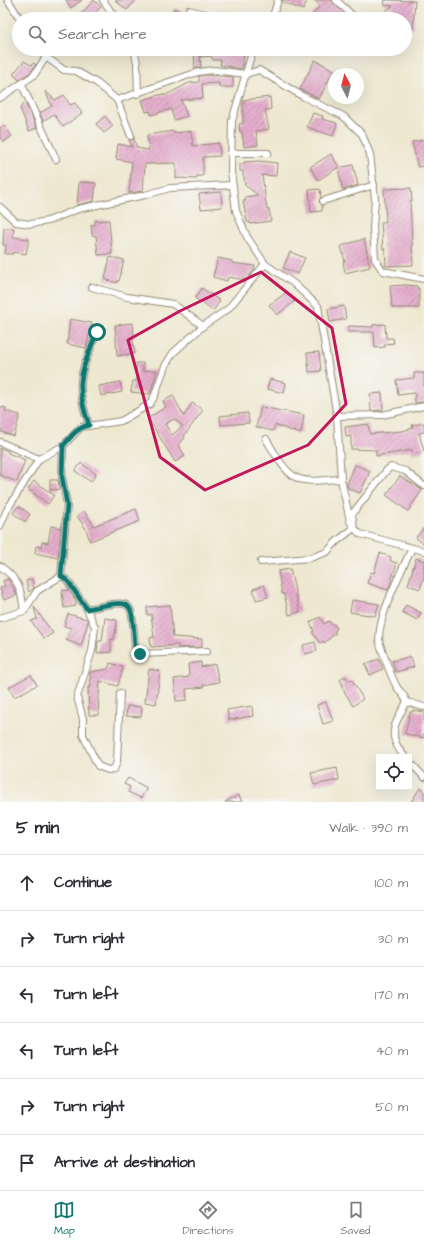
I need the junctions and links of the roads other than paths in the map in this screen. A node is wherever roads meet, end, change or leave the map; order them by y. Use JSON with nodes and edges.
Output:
{"nodes":[{"id":1,"x":8,"y":0,"type":"edge"},
{"id":2,"x":103,"y":0,"type":"edge"},
{"id":3,"x":278,"y":0,"type":"edge"},
{"id":4,"x":336,"y":0,"type":"edge"},
{"id":5,"x":189,"y":10,"type":"dead end"},
{"id":6,"x":16,"y":12,"type":"edge"},
{"id":7,"x":111,"y":12,"type":"edge"},
{"id":8,"x":197,"y":12,"type":"edge"},
{"id":9,"x":274,"y":12,"type":"edge"},
{"id":10,"x":350,"y":12,"type":"edge"},
{"id":11,"x":136,"y":56,"type":"edge"},
{"id":12,"x":251,"y":56,"type":"edge"},
{"id":13,"x":46,"y":57,"type":"joint"},
{"id":14,"x":246,"y":74,"type":"junction"},
{"id":15,"x":22,"y":85,"type":"junction"},
{"id":16,"x":138,"y":94,"type":"junction"},
{"id":17,"x":0,"y":98,"type":"edge"},
{"id":18,"x":117,"y":100,"type":"junction"},
{"id":19,"x":132,"y":136,"type":"dead end"},
{"id":20,"x":231,"y":153,"type":"junction"},
{"id":21,"x":268,"y":153,"type":"dead end"},
{"id":22,"x":56,"y":159,"type":"dead end"},
{"id":23,"x":232,"y":185,"type":"junction"},
{"id":24,"x":374,"y":185,"type":"junction"},
{"id":25,"x":323,"y":201,"type":"dead end"},
{"id":26,"x":0,"y":207,"type":"edge"},
{"id":27,"x":265,"y":264,"type":"junction"},
{"id":28,"x":424,"y":279,"type":"edge"},
{"id":29,"x":92,"y":287,"type":"dead end"},
{"id":30,"x":203,"y":326,"type":"junction"},
{"id":31,"x":97,"y":332,"type":"dead end"},
{"id":32,"x":424,"y":406,"type":"edge"},
{"id":33,"x":337,"y":416,"type":"junction"},
{"id":34,"x":89,"y":425,"type":"junction"},
{"id":35,"x":266,"y":439,"type":"dead end"},
{"id":36,"x":0,"y":442,"type":"edge"},
{"id":37,"x":63,"y":446,"type":"junction"},
{"id":38,"x":39,"y":459,"type":"junction"},
{"id":39,"x":341,"y":479,"type":"junction"},
{"id":40,"x":424,"y":486,"type":"edge"},
{"id":41,"x":0,"y":526,"type":"edge"},
{"id":42,"x":354,"y":528,"type":"junction"},
{"id":43,"x":412,"y":548,"type":"junction"},
{"id":44,"x":424,"y":551,"type":"edge"},
{"id":45,"x":261,"y":562,"type":"dead end"},
{"id":46,"x":0,"y":566,"type":"edge"},
{"id":47,"x":61,"y":576,"type":"junction"},
{"id":48,"x":87,"y":609,"type":"junction"},
{"id":49,"x":24,"y":611,"type":"junction"},
{"id":50,"x":0,"y":618,"type":"edge"},
{"id":51,"x":206,"y":651,"type":"dead end"},
{"id":52,"x":120,"y":692,"type":"dead end"},
{"id":53,"x":407,"y":702,"type":"junction"},
{"id":54,"x":424,"y":707,"type":"edge"},
{"id":55,"x":403,"y":754,"type":"edge"},
{"id":56,"x":412,"y":764,"type":"edge"},
{"id":57,"x":424,"y":777,"type":"edge"}],
"edges":[{"from":1,"to":6,"type":"street"},
{"from":2,"to":7,"type":"street"},
{"from":3,"to":9,"type":"street"},
{"from":4,"to":10,"type":"street"},
{"from":5,"to":8,"type":"street"},
{"from":11,"to":16,"type":"street"},
{"from":12,"to":14,"type":"street"},
{"from":13,"to":15,"type":"street"},
{"from":13,"to":18,"type":"street"},
{"from":14,"to":16,"type":"street"},
{"from":14,"to":20,"type":"street"},
{"from":14,"to":24,"type":"street"},
{"from":15,"to":17,"type":"street"},
{"from":15,"to":22,"type":"street"},
{"from":16,"to":18,"type":"street"},
{"from":18,"to":19,"type":"street"},
{"from":20,"to":21,"type":"street"},
{"from":20,"to":23,"type":"street"},
{"from":23,"to":26,"type":"street"},
{"from":23,"to":27,"type":"street"},
{"from":24,"to":25,"type":"street"},
{"from":24,"to":28,"type":"street"},
{"from":27,"to":30,"type":"street"},
{"from":27,"to":33,"type":"street"},
{"from":29,"to":30,"type":"street"},
{"from":30,"to":34,"type":"street"},
{"from":31,"to":34,"type":"street"},
{"from":32,"to":33,"type":"street"},
{"from":33,"to":39,"type":"street"},
{"from":34,"to":37,"type":"street"},
{"from":35,"to":39,"type":"street"},
{"from":36,"to":38,"type":"street"},
{"from":37,"to":38,"type":"street"},
{"from":37,"to":47,"type":"street"},
{"from":38,"to":41,"type":"street"},
{"from":39,"to":42,"type":"street"},
{"from":40,"to":42,"type":"street"},
{"from":42,"to":43,"type":"street"},
{"from":42,"to":45,"type":"street"},
{"from":43,"to":44,"type":"street"},
{"from":43,"to":53,"type":"street"},
{"from":46,"to":49,"type":"street"},
{"from":47,"to":48,"type":"street"},
{"from":47,"to":49,"type":"street"},
{"from":48,"to":51,"type":"street"},
{"from":48,"to":52,"type":"street"},
{"from":49,"to":50,"type":"street"},
{"from":53,"to":54,"type":"street"},
{"from":53,"to":55,"type":"street"},
{"from":56,"to":57,"type":"street"}]}
